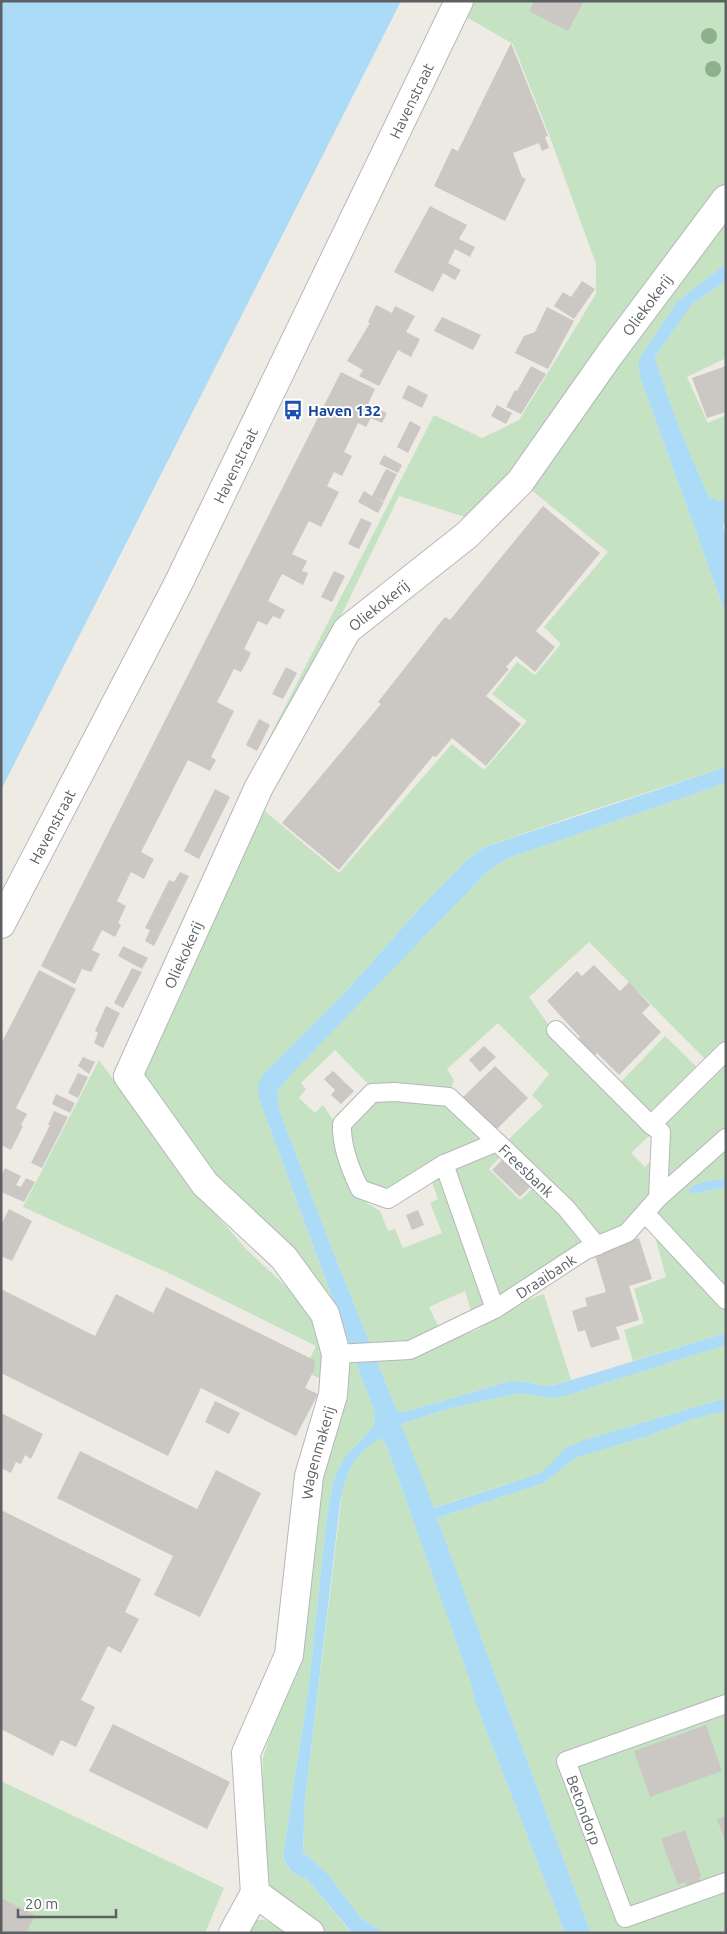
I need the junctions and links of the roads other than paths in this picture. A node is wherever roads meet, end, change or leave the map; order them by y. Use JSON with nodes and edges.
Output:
{"nodes":[{"id":1,"x":459,"y":1,"type":"edge"},
{"id":2,"x":726,"y":199,"type":"edge"},
{"id":3,"x":1,"y":924,"type":"edge"},
{"id":4,"x":556,"y":1030,"type":"dead end"},
{"id":5,"x":726,"y":1051,"type":"edge"},
{"id":6,"x":128,"y":1076,"type":"joint"},
{"id":7,"x":651,"y":1125,"type":"junction"},
{"id":8,"x":725,"y":1139,"type":"edge"},
{"id":9,"x":497,"y":1142,"type":"junction"},
{"id":10,"x":444,"y":1164,"type":"junction"},
{"id":11,"x":658,"y":1198,"type":"junction"},
{"id":12,"x":644,"y":1213,"type":"junction"},
{"id":13,"x":597,"y":1246,"type":"junction"},
{"id":14,"x":726,"y":1300,"type":"edge"},
{"id":15,"x":495,"y":1309,"type":"junction"},
{"id":16,"x":340,"y":1353,"type":"junction"},
{"id":17,"x":726,"y":1704,"type":"edge"},
{"id":18,"x":726,"y":1882,"type":"edge"},
{"id":19,"x":255,"y":1893,"type":"junction"},
{"id":20,"x":233,"y":1933,"type":"edge"},
{"id":21,"x":310,"y":1933,"type":"edge"}],
"edges":[{"from":1,"to":3,"type":"street","name":"Havenstraat"},
{"from":2,"to":6,"type":"street","name":"Oliekokerij"},
{"from":4,"to":7,"type":"lane"},
{"from":5,"to":7,"type":"lane"},
{"from":6,"to":16,"type":"street","name":"Wagenmakerij"},
{"from":7,"to":11,"type":"lane"},
{"from":8,"to":11,"type":"lane","name":"Draaibank"},
{"from":9,"to":10,"type":"lane","name":"Freesbank"},
{"from":9,"to":10,"type":"lane","name":"Freesbank"},
{"from":9,"to":13,"type":"lane","name":"Freesbank"},
{"from":10,"to":15,"type":"lane"},
{"from":11,"to":12,"type":"lane","name":"Draaibank"},
{"from":12,"to":13,"type":"lane","name":"Draaibank"},
{"from":12,"to":14,"type":"lane"},
{"from":13,"to":15,"type":"lane","name":"Draaibank"},
{"from":15,"to":16,"type":"lane","name":"Draaibank"},
{"from":16,"to":19,"type":"street","name":"Wagenmakerij"},
{"from":17,"to":18,"type":"lane","name":"Betondorp"},
{"from":19,"to":20,"type":"street"},
{"from":19,"to":21,"type":"street"}]}
